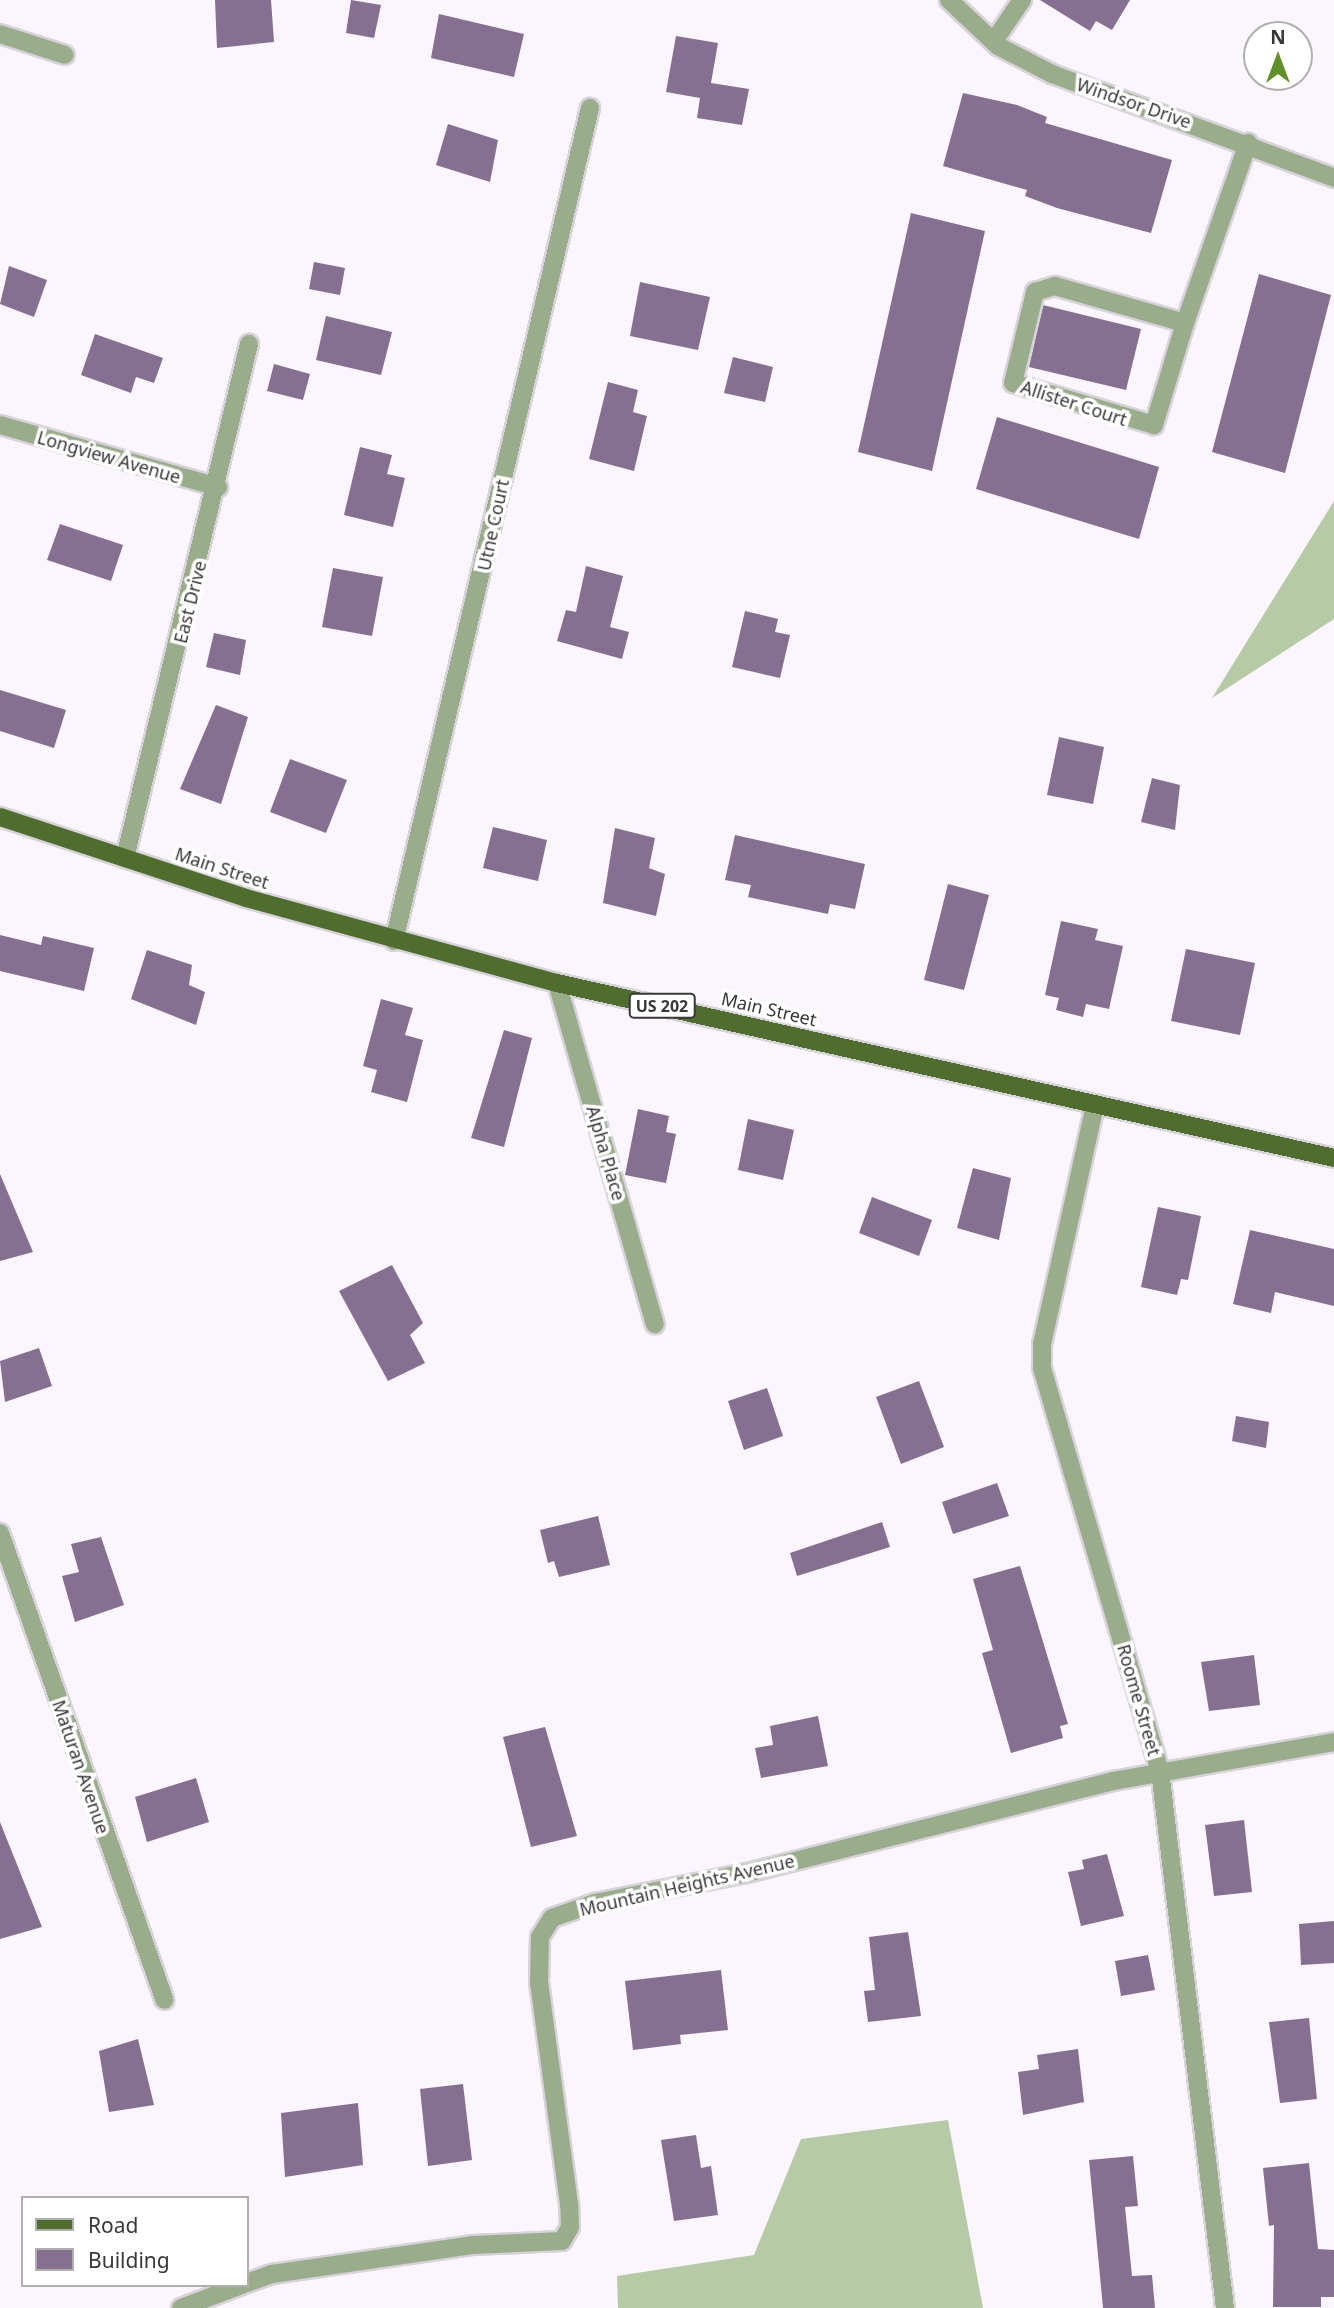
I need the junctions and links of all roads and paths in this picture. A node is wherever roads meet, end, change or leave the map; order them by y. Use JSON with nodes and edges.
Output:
{"nodes":[{"id":1,"x":950,"y":0,"type":"edge"},
{"id":2,"x":1022,"y":0,"type":"edge"},
{"id":3,"x":0,"y":34,"type":"edge"},
{"id":4,"x":994,"y":41,"type":"junction"},
{"id":5,"x":65,"y":55,"type":"dead end"},
{"id":6,"x":590,"y":108,"type":"dead end"},
{"id":7,"x":1248,"y":143,"type":"junction"},
{"id":8,"x":1334,"y":178,"type":"edge"},
{"id":9,"x":1185,"y":323,"type":"junction"},
{"id":10,"x":249,"y":344,"type":"dead end"},
{"id":11,"x":0,"y":425,"type":"edge"},
{"id":12,"x":218,"y":487,"type":"junction"},
{"id":13,"x":0,"y":817,"type":"edge"},
{"id":14,"x":125,"y":858,"type":"junction"},
{"id":15,"x":394,"y":941,"type":"junction"},
{"id":16,"x":557,"y":983,"type":"junction"},
{"id":17,"x":1095,"y":1105,"type":"junction"},
{"id":18,"x":1334,"y":1158,"type":"edge"},
{"id":19,"x":656,"y":1324,"type":"dead end"},
{"id":20,"x":0,"y":1533,"type":"edge"},
{"id":21,"x":1334,"y":1742,"type":"edge"},
{"id":22,"x":1160,"y":1771,"type":"junction"},
{"id":23,"x":164,"y":2000,"type":"dead end"},
{"id":24,"x":248,"y":2283,"type":"edge"},
{"id":25,"x":237,"y":2287,"type":"edge"},
{"id":26,"x":181,"y":2308,"type":"edge"},
{"id":27,"x":1225,"y":2308,"type":"edge"}],
"edges":[{"from":1,"to":4,"type":"street","name":"Windsor Drive"},
{"from":2,"to":4,"type":"street"},
{"from":3,"to":5,"type":"street"},
{"from":4,"to":7,"type":"street","name":"Windsor Drive"},
{"from":6,"to":15,"type":"street","name":"Utne Court"},
{"from":7,"to":8,"type":"street","name":"Windsor Drive"},
{"from":7,"to":9,"type":"street","name":"Allister Court"},
{"from":9,"to":9,"type":"street","name":"Allister Court"},
{"from":10,"to":12,"type":"street","name":"East Drive"},
{"from":11,"to":12,"type":"street","name":"Longview Avenue"},
{"from":12,"to":14,"type":"street","name":"East Drive"},
{"from":13,"to":14,"type":"main road","name":"Main Street","number":"US 202"},
{"from":14,"to":15,"type":"main road","name":"Main Street","number":"US 202"},
{"from":15,"to":16,"type":"main road","name":"Main Street","number":"US 202"},
{"from":16,"to":17,"type":"main road","name":"Main Street","number":"US 202"},
{"from":16,"to":19,"type":"street","name":"Alpha Place"},
{"from":17,"to":18,"type":"main road","name":"Main Street","number":"US 202"},
{"from":17,"to":22,"type":"street","name":"Roome Street"},
{"from":20,"to":23,"type":"street","name":"Maturan Avenue"},
{"from":21,"to":22,"type":"street","name":"Mountain Heights Avenue"},
{"from":22,"to":24,"type":"street","name":"Mountain Heights Avenue"},
{"from":22,"to":27,"type":"street","name":"Roome Street"},
{"from":25,"to":26,"type":"street"}]}
